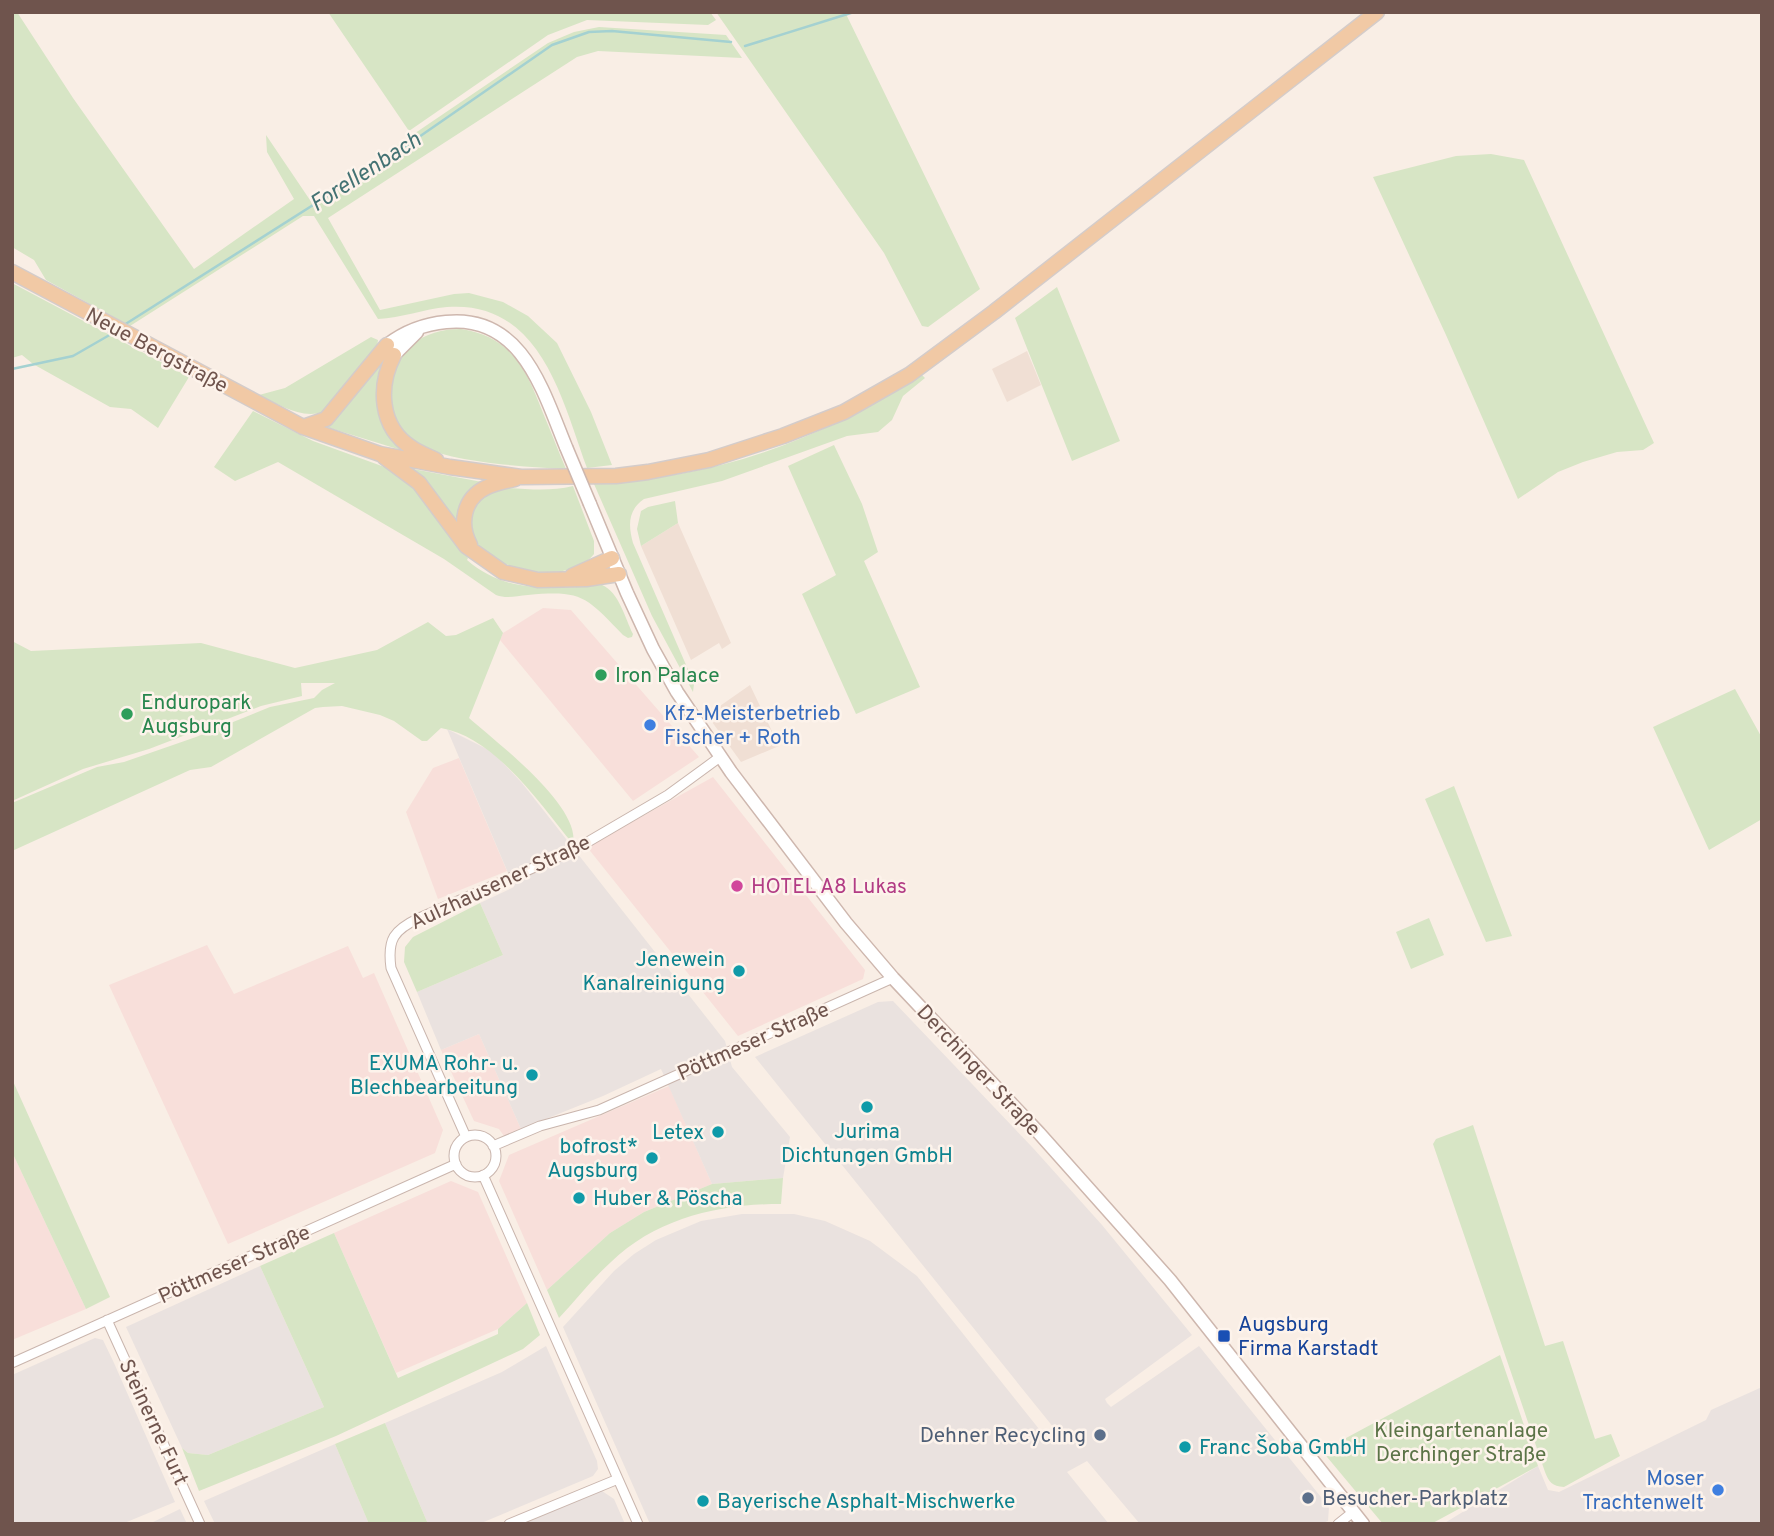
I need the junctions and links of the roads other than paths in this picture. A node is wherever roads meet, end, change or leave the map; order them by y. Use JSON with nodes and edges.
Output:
{"nodes":[{"id":1,"x":1377,"y":12,"type":"edge"},
{"id":2,"x":12,"y":272,"type":"edge"},
{"id":3,"x":390,"y":350,"type":"junction"},
{"id":4,"x":303,"y":427,"type":"junction"},
{"id":5,"x":380,"y":454,"type":"junction"},
{"id":6,"x":450,"y":467,"type":"junction"},
{"id":7,"x":521,"y":477,"type":"junction"},
{"id":8,"x":474,"y":553,"type":"junction"},
{"id":9,"x":612,"y":558,"type":"junction"},
{"id":10,"x":618,"y":574,"type":"junction"},
{"id":11,"x":564,"y":579,"type":"junction"},
{"id":12,"x":720,"y":758,"type":"junction"},
{"id":13,"x":893,"y":978,"type":"junction"},
{"id":14,"x":466,"y":1137,"type":"junction"},
{"id":15,"x":493,"y":1146,"type":"junction"},
{"id":16,"x":456,"y":1164,"type":"junction"},
{"id":17,"x":484,"y":1175,"type":"junction"},
{"id":18,"x":107,"y":1321,"type":"junction"},
{"id":19,"x":12,"y":1363,"type":"edge"},
{"id":20,"x":618,"y":1479,"type":"junction"},
{"id":21,"x":1353,"y":1512,"type":"junction"},
{"id":22,"x":200,"y":1524,"type":"edge"},
{"id":23,"x":509,"y":1524,"type":"edge"},
{"id":24,"x":638,"y":1524,"type":"edge"},
{"id":25,"x":1338,"y":1524,"type":"edge"},
{"id":26,"x":1363,"y":1524,"type":"edge"}],
"edges":[{"from":1,"to":7,"type":"main road"},
{"from":2,"to":4,"type":"main road","name":"Neue Bergstraße"},
{"from":3,"to":4,"type":"main road"},
{"from":3,"to":6,"type":"main road"},
{"from":3,"to":9,"type":"main road","name":"Derchinger Straße","bridge":true},
{"from":4,"to":5,"type":"main road","name":"Neue Bergstraße"},
{"from":5,"to":6,"type":"main road"},
{"from":5,"to":8,"type":"main road"},
{"from":6,"to":7,"type":"main road"},
{"from":7,"to":8,"type":"main road"},
{"from":8,"to":11,"type":"main road"},
{"from":9,"to":10,"type":"main road","name":"Derchinger Straße"},
{"from":9,"to":11,"type":"main road"},
{"from":10,"to":11,"type":"main road"},
{"from":10,"to":12,"type":"main road","name":"Derchinger Straße"},
{"from":12,"to":13,"type":"main road","name":"Derchinger Straße"},
{"from":12,"to":14,"type":"street","name":"Aulzhausener Straße"},
{"from":13,"to":15,"type":"street","name":"Pöttmeser Straße"},
{"from":13,"to":21,"type":"main road","name":"Derchinger Straße"},
{"from":14,"to":15,"type":"street"},
{"from":14,"to":16,"type":"street"},
{"from":15,"to":17,"type":"street"},
{"from":16,"to":17,"type":"street"},
{"from":16,"to":18,"type":"street","name":"Pöttmeser Straße"},
{"from":17,"to":20,"type":"street"},
{"from":18,"to":19,"type":"street","name":"Pöttmeser Straße"},
{"from":18,"to":22,"type":"street","name":"Steinerne Furt"},
{"from":20,"to":23,"type":"street"},
{"from":20,"to":24,"type":"street"},
{"from":21,"to":25,"type":"street"},
{"from":21,"to":26,"type":"main road","name":"Derchinger Straße"}]}
